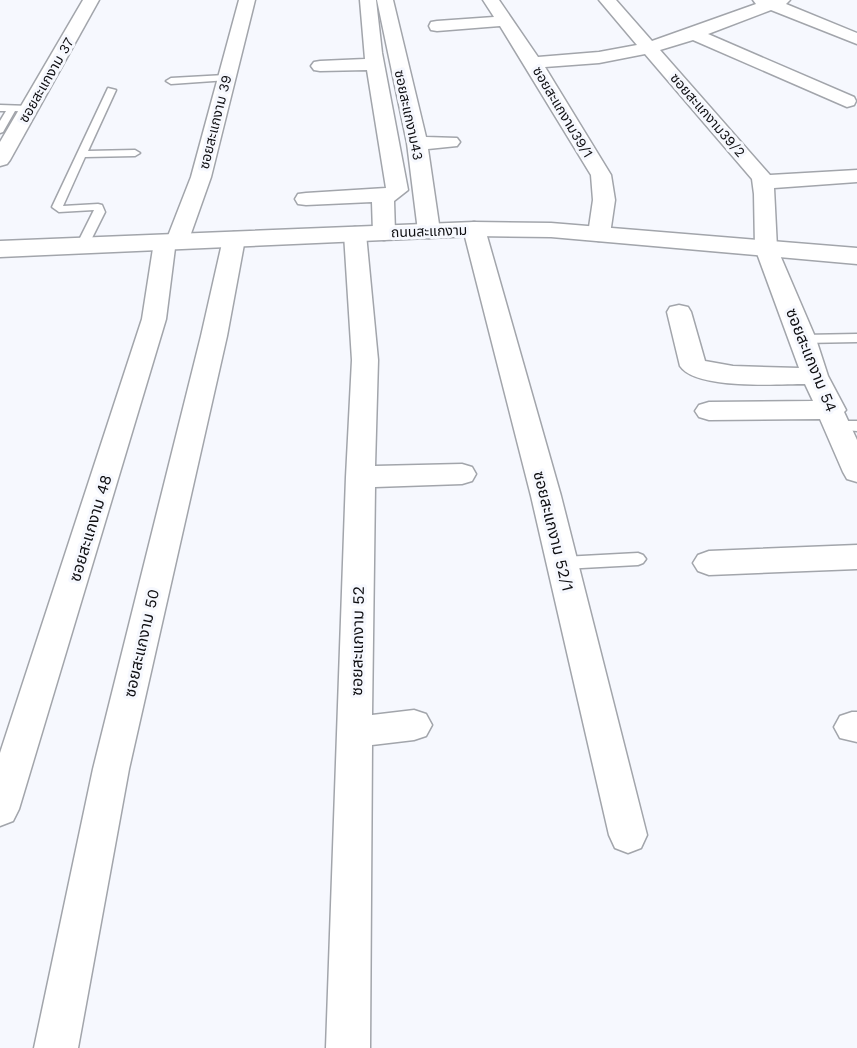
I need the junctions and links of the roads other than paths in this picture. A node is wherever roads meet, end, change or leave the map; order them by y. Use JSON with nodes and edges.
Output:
{"nodes":[{"id":1,"x":91,"y":0,"type":"edge"},
{"id":2,"x":247,"y":0,"type":"edge"},
{"id":3,"x":368,"y":0,"type":"edge"},
{"id":4,"x":386,"y":0,"type":"edge"},
{"id":5,"x":491,"y":0,"type":"edge"},
{"id":6,"x":607,"y":0,"type":"edge"},
{"id":7,"x":772,"y":1,"type":"edge"},
{"id":8,"x":504,"y":21,"type":"junction"},
{"id":9,"x":437,"y":26,"type":"dead end"},
{"id":10,"x":692,"y":33,"type":"junction"},
{"id":11,"x":857,"y":39,"type":"edge"},
{"id":12,"x":647,"y":47,"type":"junction"},
{"id":13,"x":533,"y":63,"type":"junction"},
{"id":14,"x":375,"y":64,"type":"junction"},
{"id":15,"x":320,"y":66,"type":"dead end"},
{"id":16,"x":225,"y":78,"type":"junction"},
{"id":17,"x":171,"y":81,"type":"dead end"},
{"id":18,"x":111,"y":90,"type":"dead end"},
{"id":19,"x":848,"y":101,"type":"dead end"},
{"id":20,"x":0,"y":108,"type":"edge"},
{"id":21,"x":21,"y":109,"type":"junction"},
{"id":22,"x":0,"y":130,"type":"edge"},
{"id":23,"x":450,"y":142,"type":"dead end"},
{"id":24,"x":417,"y":143,"type":"junction"},
{"id":25,"x":135,"y":153,"type":"dead end"},
{"id":26,"x":81,"y":154,"type":"junction"},
{"id":27,"x":0,"y":160,"type":"edge"},
{"id":28,"x":857,"y":176,"type":"edge"},
{"id":29,"x":762,"y":182,"type":"junction"},
{"id":30,"x":390,"y":195,"type":"junction"},
{"id":31,"x":306,"y":199,"type":"dead end"},
{"id":32,"x":474,"y":229,"type":"junction"},
{"id":33,"x":429,"y":231,"type":"junction"},
{"id":34,"x":369,"y":233,"type":"junction"},
{"id":35,"x":599,"y":234,"type":"junction"},
{"id":36,"x":234,"y":239,"type":"junction"},
{"id":37,"x":171,"y":242,"type":"junction"},
{"id":38,"x":82,"y":246,"type":"junction"},
{"id":39,"x":766,"y":248,"type":"junction"},
{"id":40,"x":1,"y":252,"type":"edge"},
{"id":41,"x":857,"y":256,"type":"edge"},
{"id":42,"x":680,"y":312,"type":"dead end"},
{"id":43,"x":857,"y":338,"type":"edge"},
{"id":44,"x":803,"y":339,"type":"junction"},
{"id":45,"x":815,"y":376,"type":"junction"},
{"id":46,"x":709,"y":411,"type":"dead end"},
{"id":47,"x":842,"y":421,"type":"edge"},
{"id":48,"x":857,"y":472,"type":"edge"},
{"id":49,"x":462,"y":474,"type":"dead end"},
{"id":50,"x":360,"y":477,"type":"junction"},
{"id":51,"x":857,"y":558,"type":"edge"},
{"id":52,"x":638,"y":559,"type":"dead end"},
{"id":53,"x":563,"y":563,"type":"junction"},
{"id":54,"x":709,"y":563,"type":"dead end"},
{"id":55,"x":414,"y":725,"type":"dead end"},
{"id":56,"x":356,"y":732,"type":"junction"},
{"id":57,"x":0,"y":809,"type":"edge"},
{"id":58,"x":628,"y":835,"type":"dead end"},
{"id":59,"x":56,"y":1048,"type":"edge"},
{"id":60,"x":348,"y":1048,"type":"edge"}],
"edges":[{"from":1,"to":21,"type":"street","name":"ซอยสะแกงาม 37"},
{"from":2,"to":16,"type":"street","name":"ซอยสะแกงาม 39"},
{"from":3,"to":14,"type":"street"},
{"from":4,"to":24,"type":"street","name":"ซอยสะแกงาม43"},
{"from":5,"to":8,"type":"street","name":"ซอยสะแกงาม39/1"},
{"from":6,"to":12,"type":"street","name":"ซอยสะแกงาม39/2"},
{"from":7,"to":10,"type":"street"},
{"from":7,"to":11,"type":"street"},
{"from":8,"to":9,"type":"street"},
{"from":8,"to":13,"type":"street","name":"ซอยสะแกงาม39/1"},
{"from":10,"to":12,"type":"street"},
{"from":10,"to":19,"type":"street"},
{"from":12,"to":13,"type":"street"},
{"from":12,"to":29,"type":"street","name":"ซอยสะแกงาม39/2"},
{"from":13,"to":35,"type":"street","name":"ซอยสะแกงาม39/1"},
{"from":14,"to":15,"type":"street"},
{"from":14,"to":30,"type":"street"},
{"from":16,"to":17,"type":"lane"},
{"from":16,"to":37,"type":"street","name":"ซอยสะแกงาม 39"},
{"from":18,"to":26,"type":"lane"},
{"from":20,"to":21,"type":"lane"},
{"from":21,"to":22,"type":"lane"},
{"from":21,"to":27,"type":"street","name":"ซอยสะแกงาม 37"},
{"from":23,"to":24,"type":"street"},
{"from":24,"to":33,"type":"street","name":"ซอยสะแกงาม43"},
{"from":25,"to":26,"type":"lane"},
{"from":26,"to":38,"type":"lane"},
{"from":28,"to":29,"type":"street"},
{"from":29,"to":39,"type":"street"},
{"from":30,"to":31,"type":"street"},
{"from":30,"to":34,"type":"street","name":"ซอยสะแกงาม 52"},
{"from":32,"to":33,"type":"street","name":"ถนนสะแกงาม"},
{"from":32,"to":35,"type":"street","name":"ถนนสะแกงาม"},
{"from":32,"to":53,"type":"street","name":"ซอยสะแกงาม 52/1"},
{"from":33,"to":34,"type":"street","name":"ถนนสะแกงาม"},
{"from":34,"to":36,"type":"street","name":"ถนนสะแกงาม"},
{"from":34,"to":50,"type":"street","name":"ซอยสะแกงาม 52"},
{"from":35,"to":39,"type":"street","name":"ถนนสะแกงาม"},
{"from":36,"to":37,"type":"street","name":"ถนนสะแกงาม"},
{"from":36,"to":59,"type":"street","name":"ซอยสะแกงาม 50"},
{"from":37,"to":38,"type":"street","name":"ถนนสะแกงาม"},
{"from":37,"to":57,"type":"street","name":"ซอยสะแกงาม 48"},
{"from":38,"to":40,"type":"street","name":"ถนนสะแกงาม"},
{"from":39,"to":41,"type":"street","name":"ถนนสะแกงาม"},
{"from":39,"to":44,"type":"street","name":"ซอยสะแกงาม 54"},
{"from":42,"to":45,"type":"street"},
{"from":43,"to":44,"type":"lane"},
{"from":44,"to":45,"type":"street","name":"ซอยสะแกงาม 54"},
{"from":45,"to":47,"type":"street","name":"ซอยสะแกงาม 54"},
{"from":46,"to":47,"type":"street"},
{"from":47,"to":48,"type":"street","name":"ซอยสะแกงาม 54"},
{"from":49,"to":50,"type":"street"},
{"from":50,"to":56,"type":"street","name":"ซอยสะแกงาม 52"},
{"from":51,"to":54,"type":"street"},
{"from":52,"to":53,"type":"lane"},
{"from":53,"to":58,"type":"street","name":"ซอยสะแกงาม 52/1"},
{"from":55,"to":56,"type":"street"},
{"from":56,"to":60,"type":"street","name":"ซอยสะแกงาม 52"}]}
